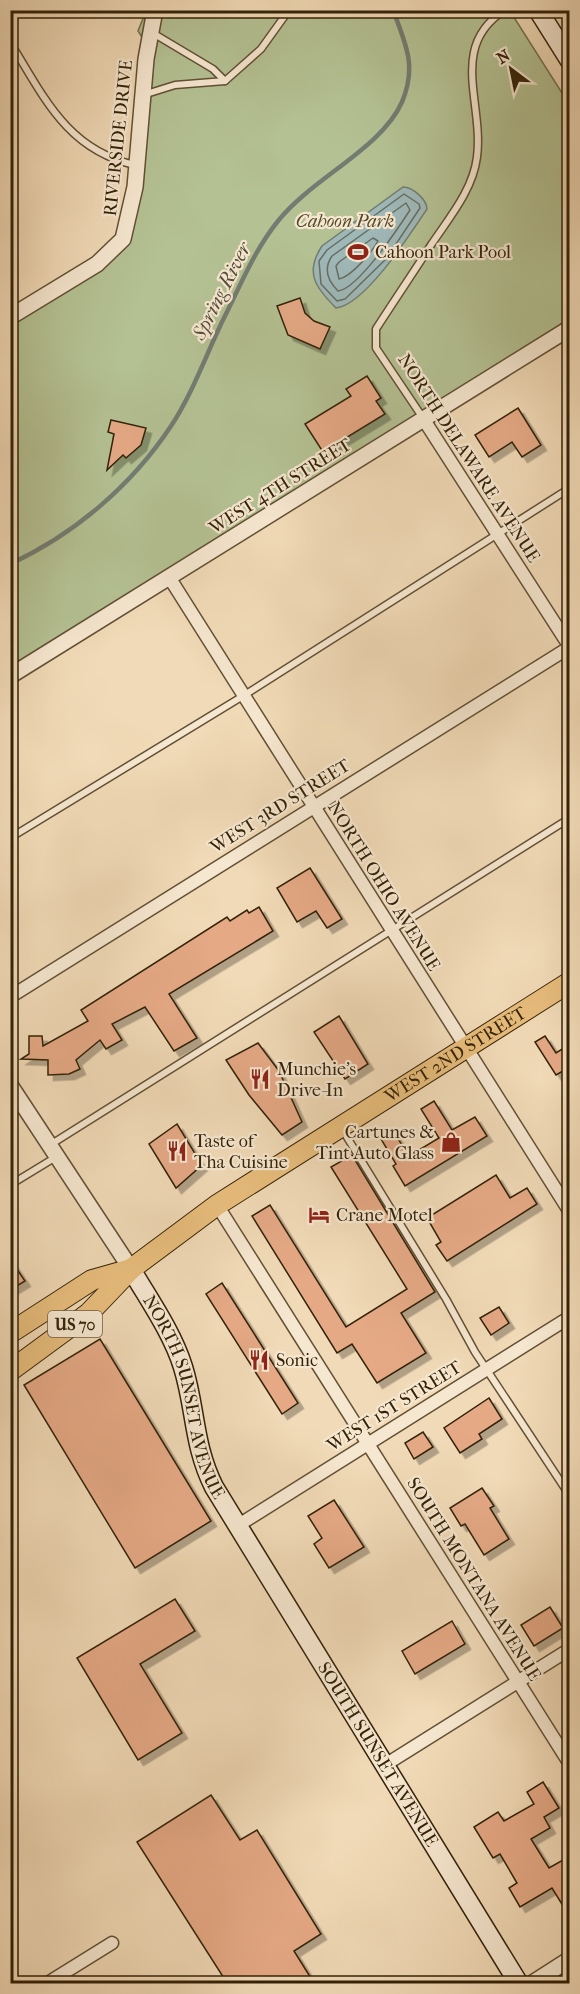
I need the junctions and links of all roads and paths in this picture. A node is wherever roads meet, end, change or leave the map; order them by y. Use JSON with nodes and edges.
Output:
{"nodes":[{"id":1,"x":156,"y":10,"type":"edge"},
{"id":2,"x":289,"y":10,"type":"edge"},
{"id":3,"x":505,"y":10,"type":"edge"},
{"id":4,"x":538,"y":10,"type":"edge"},
{"id":5,"x":151,"y":32,"type":"junction"},
{"id":6,"x":10,"y":42,"type":"edge"},
{"id":7,"x":570,"y":61,"type":"edge"},
{"id":8,"x":225,"y":81,"type":"junction"},
{"id":9,"x":142,"y":96,"type":"junction"},
{"id":10,"x":137,"y":166,"type":"junction"},
{"id":11,"x":10,"y":317,"type":"edge"},
{"id":12,"x":566,"y":332,"type":"edge"},
{"id":13,"x":424,"y":420,"type":"junction"},
{"id":14,"x":570,"y":488,"type":"edge"},
{"id":15,"x":496,"y":533,"type":"junction"},
{"id":16,"x":169,"y":578,"type":"junction"},
{"id":17,"x":570,"y":647,"type":"edge"},
{"id":18,"x":10,"y":676,"type":"edge"},
{"id":19,"x":243,"y":696,"type":"junction"},
{"id":20,"x":313,"y":807,"type":"junction"},
{"id":21,"x":570,"y":818,"type":"edge"},
{"id":22,"x":10,"y":838,"type":"edge"},
{"id":23,"x":392,"y":932,"type":"junction"},
{"id":24,"x":570,"y":982,"type":"edge"},
{"id":25,"x":10,"y":997,"type":"edge"},
{"id":26,"x":465,"y":1048,"type":"junction"},
{"id":27,"x":10,"y":1085,"type":"edge"},
{"id":28,"x":340,"y":1126,"type":"junction"},
{"id":29,"x":53,"y":1151,"type":"junction"},
{"id":30,"x":10,"y":1185,"type":"edge"},
{"id":31,"x":217,"y":1205,"type":"junction"},
{"id":32,"x":570,"y":1212,"type":"edge"},
{"id":33,"x":131,"y":1269,"type":"junction"},
{"id":34,"x":570,"y":1317,"type":"edge"},
{"id":35,"x":10,"y":1333,"type":"edge"},
{"id":36,"x":486,"y":1369,"type":"junction"},
{"id":37,"x":10,"y":1371,"type":"edge"},
{"id":38,"x":368,"y":1443,"type":"junction"},
{"id":39,"x":570,"y":1496,"type":"edge"},
{"id":40,"x":237,"y":1526,"type":"junction"},
{"id":41,"x":570,"y":1649,"type":"edge"},
{"id":42,"x":517,"y":1682,"type":"junction"},
{"id":43,"x":570,"y":1764,"type":"edge"},
{"id":44,"x":385,"y":1765,"type":"junction"},
{"id":45,"x":112,"y":1943,"type":"dead end"},
{"id":46,"x":570,"y":1959,"type":"edge"},
{"id":47,"x":46,"y":1983,"type":"edge"},
{"id":48,"x":519,"y":1983,"type":"edge"},
{"id":49,"x":531,"y":1983,"type":"edge"}],
"edges":[{"from":1,"to":5,"type":"street","name":"RIVERSIDE DRIVE"},
{"from":2,"to":8,"type":"lane"},
{"from":3,"to":13,"type":"lane","name":"NORTH DELAWARE AVENUE"},
{"from":4,"to":7,"type":"main road"},
{"from":5,"to":8,"type":"lane"},
{"from":5,"to":9,"type":"street","name":"RIVERSIDE DRIVE"},
{"from":6,"to":10,"type":"lane"},
{"from":8,"to":9,"type":"lane"},
{"from":9,"to":10,"type":"street","name":"RIVERSIDE DRIVE"},
{"from":10,"to":11,"type":"street","name":"RIVERSIDE DRIVE"},
{"from":12,"to":13,"type":"street","name":"WEST 4TH STREET"},
{"from":13,"to":15,"type":"street","name":"NORTH DELAWARE AVENUE"},
{"from":13,"to":16,"type":"street","name":"WEST 4TH STREET"},
{"from":14,"to":15,"type":"lane"},
{"from":15,"to":17,"type":"street","name":"NORTH DELAWARE AVENUE"},
{"from":15,"to":19,"type":"lane"},
{"from":16,"to":18,"type":"street","name":"WEST 4TH STREET"},
{"from":16,"to":19,"type":"street","name":"NORTH OHIO AVENUE"},
{"from":17,"to":20,"type":"street","name":"WEST 3RD STREET"},
{"from":19,"to":20,"type":"street","name":"NORTH OHIO AVENUE"},
{"from":19,"to":22,"type":"lane"},
{"from":20,"to":23,"type":"street","name":"NORTH OHIO AVENUE"},
{"from":20,"to":25,"type":"street","name":"WEST 3RD STREET"},
{"from":21,"to":23,"type":"lane"},
{"from":23,"to":26,"type":"street","name":"NORTH OHIO AVENUE"},
{"from":23,"to":29,"type":"lane"},
{"from":24,"to":26,"type":"main road","name":"WEST 2ND STREET","number":"US 70"},
{"from":26,"to":28,"type":"main road","name":"WEST 2ND STREET","number":"US 70"},
{"from":26,"to":32,"type":"street","name":"NORTH OHIO AVENUE"},
{"from":27,"to":29,"type":"street"},
{"from":28,"to":31,"type":"main road","name":"WEST 2ND STREET","number":"US 70"},
{"from":28,"to":36,"type":"lane"},
{"from":29,"to":30,"type":"lane"},
{"from":29,"to":33,"type":"street"},
{"from":31,"to":33,"type":"main road","name":"WEST 2ND STREET","number":"US 70"},
{"from":31,"to":38,"type":"street","name":"SOUTH MONTANA AVENUE"},
{"from":33,"to":35,"type":"main road","name":"WEST 2ND STREET","number":"US 70"},
{"from":33,"to":37,"type":"main road","name":"WEST 2ND STREET","number":"US 70"},
{"from":33,"to":40,"type":"main road","name":"NORTH SUNSET AVENUE"},
{"from":34,"to":36,"type":"street","name":"WEST 1ST STREET"},
{"from":36,"to":38,"type":"street","name":"WEST 1ST STREET"},
{"from":36,"to":39,"type":"lane"},
{"from":38,"to":40,"type":"street","name":"WEST 1ST STREET"},
{"from":38,"to":42,"type":"street","name":"SOUTH MONTANA AVENUE"},
{"from":40,"to":44,"type":"main road","name":"SOUTH SUNSET AVENUE"},
{"from":41,"to":42,"type":"street"},
{"from":42,"to":43,"type":"street","name":"SOUTH MONTANA AVENUE"},
{"from":42,"to":44,"type":"street"},
{"from":44,"to":48,"type":"main road","name":"SOUTH SUNSET AVENUE"},
{"from":45,"to":47,"type":"street"},
{"from":46,"to":49,"type":"street"}]}
